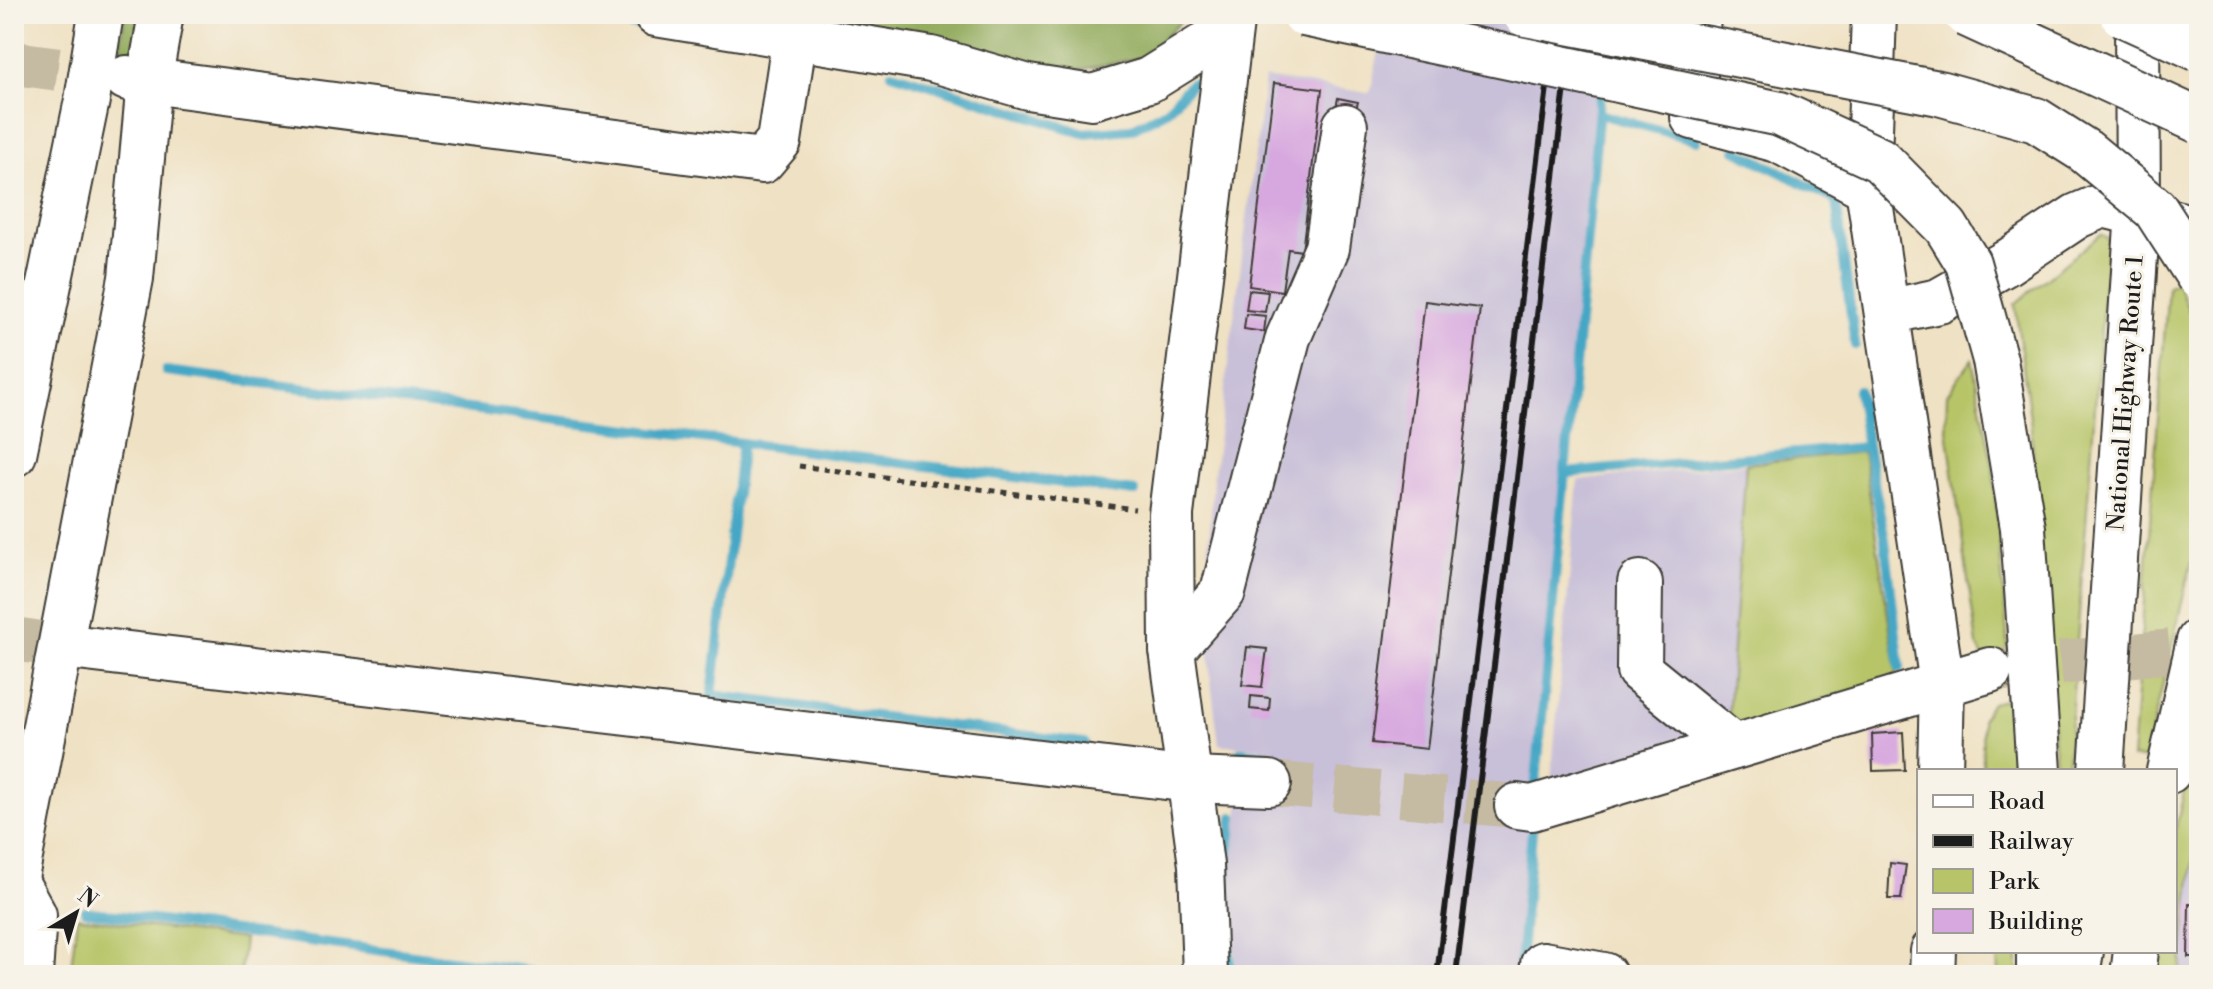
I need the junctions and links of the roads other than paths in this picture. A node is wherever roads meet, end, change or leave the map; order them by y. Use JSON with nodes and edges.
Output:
{"nodes":[{"id":1,"x":101,"y":14,"type":"edge"},
{"id":2,"x":161,"y":14,"type":"edge"},
{"id":3,"x":656,"y":14,"type":"edge"},
{"id":4,"x":1304,"y":14,"type":"edge"},
{"id":5,"x":1525,"y":14,"type":"edge"},
{"id":6,"x":1698,"y":14,"type":"edge"},
{"id":7,"x":1874,"y":14,"type":"edge"},
{"id":8,"x":1966,"y":14,"type":"edge"},
{"id":9,"x":2122,"y":14,"type":"edge"},
{"id":10,"x":2137,"y":14,"type":"edge"},
{"id":11,"x":1230,"y":22,"type":"edge"},
{"id":12,"x":795,"y":34,"type":"junction"},
{"id":13,"x":2199,"y":49,"type":"edge"},
{"id":14,"x":138,"y":80,"type":"junction"},
{"id":15,"x":2199,"y":121,"type":"edge"},
{"id":16,"x":1345,"y":126,"type":"dead end"},
{"id":17,"x":1868,"y":188,"type":"junction"},
{"id":18,"x":2138,"y":211,"type":"junction"},
{"id":19,"x":2199,"y":229,"type":"edge"},
{"id":20,"x":2199,"y":277,"type":"edge"},
{"id":21,"x":1887,"y":312,"type":"junction"},
{"id":22,"x":14,"y":454,"type":"edge"},
{"id":23,"x":1640,"y":583,"type":"dead end"},
{"id":24,"x":2199,"y":641,"type":"edge"},
{"id":25,"x":61,"y":646,"type":"junction"},
{"id":26,"x":1172,"y":650,"type":"junction"},
{"id":27,"x":1990,"y":670,"type":"tunnel mouth"},
{"id":28,"x":1942,"y":684,"type":"junction"},
{"id":29,"x":1734,"y":747,"type":"junction"},
{"id":30,"x":1940,"y":769,"type":"edge"},
{"id":31,"x":2039,"y":769,"type":"edge"},
{"id":32,"x":2101,"y":769,"type":"edge"},
{"id":33,"x":2169,"y":769,"type":"edge"},
{"id":34,"x":1191,"y":780,"type":"junction"},
{"id":35,"x":1269,"y":783,"type":"tunnel mouth"},
{"id":36,"x":1517,"y":806,"type":"tunnel mouth"},
{"id":37,"x":15,"y":885,"type":"edge"},
{"id":38,"x":1933,"y":953,"type":"edge"},
{"id":39,"x":2039,"y":953,"type":"edge"},
{"id":40,"x":2081,"y":953,"type":"edge"},
{"id":41,"x":2089,"y":953,"type":"edge"},
{"id":42,"x":2136,"y":953,"type":"edge"},
{"id":43,"x":30,"y":975,"type":"edge"},
{"id":44,"x":1205,"y":975,"type":"edge"},
{"id":45,"x":1542,"y":975,"type":"edge"},
{"id":46,"x":1604,"y":975,"type":"edge"},
{"id":47,"x":1932,"y":975,"type":"edge"},
{"id":48,"x":2039,"y":975,"type":"edge"},
{"id":49,"x":2077,"y":975,"type":"edge"},
{"id":50,"x":2089,"y":975,"type":"edge"},
{"id":51,"x":2133,"y":975,"type":"edge"}],
"edges":[{"from":1,"to":22,"type":"main road"},
{"from":2,"to":14,"type":"main road"},
{"from":3,"to":12,"type":"main road"},
{"from":4,"to":31,"type":"main road","bridge":true},
{"from":5,"to":20,"type":"main road","bridge":true},
{"from":6,"to":17,"type":"main road"},
{"from":7,"to":17,"type":"main road"},
{"from":8,"to":15,"type":"main road","bridge":true},
{"from":9,"to":13,"type":"main road","bridge":true},
{"from":10,"to":18,"type":"main road","name":"National Highway Route 1"},
{"from":11,"to":12,"type":"main road"},
{"from":11,"to":26,"type":"main road"},
{"from":12,"to":14,"type":"main road"},
{"from":14,"to":25,"type":"main road"},
{"from":16,"to":26,"type":"main road"},
{"from":17,"to":21,"type":"main road"},
{"from":18,"to":19,"type":"main road"},
{"from":18,"to":21,"type":"main road"},
{"from":18,"to":32,"type":"main road","name":"National Highway Route 1"},
{"from":21,"to":28,"type":"main road"},
{"from":23,"to":29,"type":"main road"},
{"from":24,"to":33,"type":"main road"},
{"from":25,"to":34,"type":"main road"},
{"from":25,"to":37,"type":"main road"},
{"from":26,"to":34,"type":"main road"},
{"from":27,"to":28,"type":"main road"},
{"from":28,"to":29,"type":"main road"},
{"from":28,"to":30,"type":"main road"},
{"from":29,"to":36,"type":"main road"},
{"from":34,"to":35,"type":"main road"},
{"from":34,"to":44,"type":"main road"},
{"from":37,"to":43,"type":"main road"},
{"from":38,"to":47,"type":"main road"},
{"from":39,"to":48,"type":"main road"},
{"from":40,"to":49,"type":"main road"},
{"from":41,"to":50,"type":"main road"},
{"from":42,"to":51,"type":"main road"},
{"from":45,"to":46,"type":"main road"}]}
